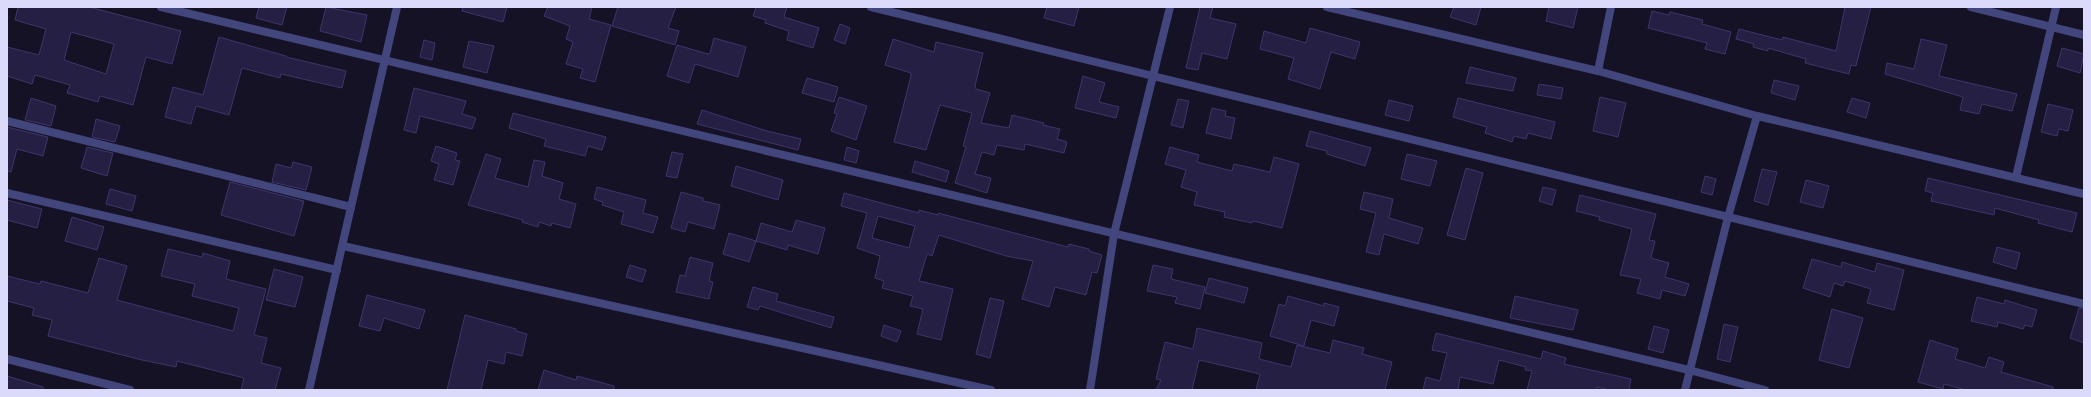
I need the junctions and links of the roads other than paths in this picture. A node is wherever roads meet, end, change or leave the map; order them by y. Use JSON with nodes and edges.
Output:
{"nodes":[{"id":1,"x":161,"y":7,"type":"edge"},
{"id":2,"x":397,"y":7,"type":"edge"},
{"id":3,"x":871,"y":7,"type":"edge"},
{"id":4,"x":1170,"y":7,"type":"edge"},
{"id":5,"x":1327,"y":7,"type":"edge"},
{"id":6,"x":1611,"y":7,"type":"edge"},
{"id":7,"x":1972,"y":7,"type":"edge"},
{"id":8,"x":2056,"y":7,"type":"edge"},
{"id":9,"x":2051,"y":27,"type":"junction"},
{"id":10,"x":2084,"y":35,"type":"edge"},
{"id":11,"x":385,"y":60,"type":"junction"},
{"id":12,"x":1598,"y":71,"type":"junction"},
{"id":13,"x":1153,"y":76,"type":"junction"},
{"id":14,"x":1757,"y":116,"type":"junction"},
{"id":15,"x":7,"y":121,"type":"edge"},
{"id":16,"x":2016,"y":178,"type":"junction"},
{"id":17,"x":7,"y":193,"type":"edge"},
{"id":18,"x":2084,"y":194,"type":"edge"},
{"id":19,"x":352,"y":207,"type":"junction"},
{"id":20,"x":1728,"y":217,"type":"junction"},
{"id":21,"x":1114,"y":234,"type":"junction"},
{"id":22,"x":342,"y":246,"type":"junction"},
{"id":23,"x":337,"y":270,"type":"junction"},
{"id":24,"x":2084,"y":304,"type":"edge"},
{"id":25,"x":7,"y":359,"type":"edge"},
{"id":26,"x":1690,"y":370,"type":"junction"},
{"id":27,"x":130,"y":390,"type":"edge"},
{"id":28,"x":309,"y":390,"type":"edge"},
{"id":29,"x":991,"y":390,"type":"edge"},
{"id":30,"x":1090,"y":390,"type":"edge"},
{"id":31,"x":1685,"y":390,"type":"edge"},
{"id":32,"x":1765,"y":390,"type":"edge"}],
"edges":[{"from":1,"to":11,"type":"street"},
{"from":2,"to":11,"type":"street"},
{"from":3,"to":13,"type":"street"},
{"from":4,"to":13,"type":"street"},
{"from":5,"to":12,"type":"street"},
{"from":6,"to":12,"type":"street"},
{"from":7,"to":9,"type":"street"},
{"from":8,"to":9,"type":"street"},
{"from":9,"to":10,"type":"street"},
{"from":9,"to":16,"type":"street"},
{"from":11,"to":19,"type":"street"},
{"from":11,"to":21,"type":"street"},
{"from":12,"to":14,"type":"street"},
{"from":13,"to":20,"type":"street"},
{"from":13,"to":21,"type":"street"},
{"from":14,"to":16,"type":"street"},
{"from":14,"to":20,"type":"street"},
{"from":15,"to":19,"type":"street"},
{"from":16,"to":18,"type":"street"},
{"from":17,"to":23,"type":"street"},
{"from":19,"to":22,"type":"street"},
{"from":20,"to":24,"type":"street"},
{"from":20,"to":26,"type":"street"},
{"from":21,"to":26,"type":"street"},
{"from":21,"to":30,"type":"street"},
{"from":22,"to":23,"type":"street"},
{"from":22,"to":29,"type":"street"},
{"from":23,"to":28,"type":"street"},
{"from":25,"to":27,"type":"street"},
{"from":26,"to":31,"type":"street"},
{"from":26,"to":32,"type":"street"}]}
